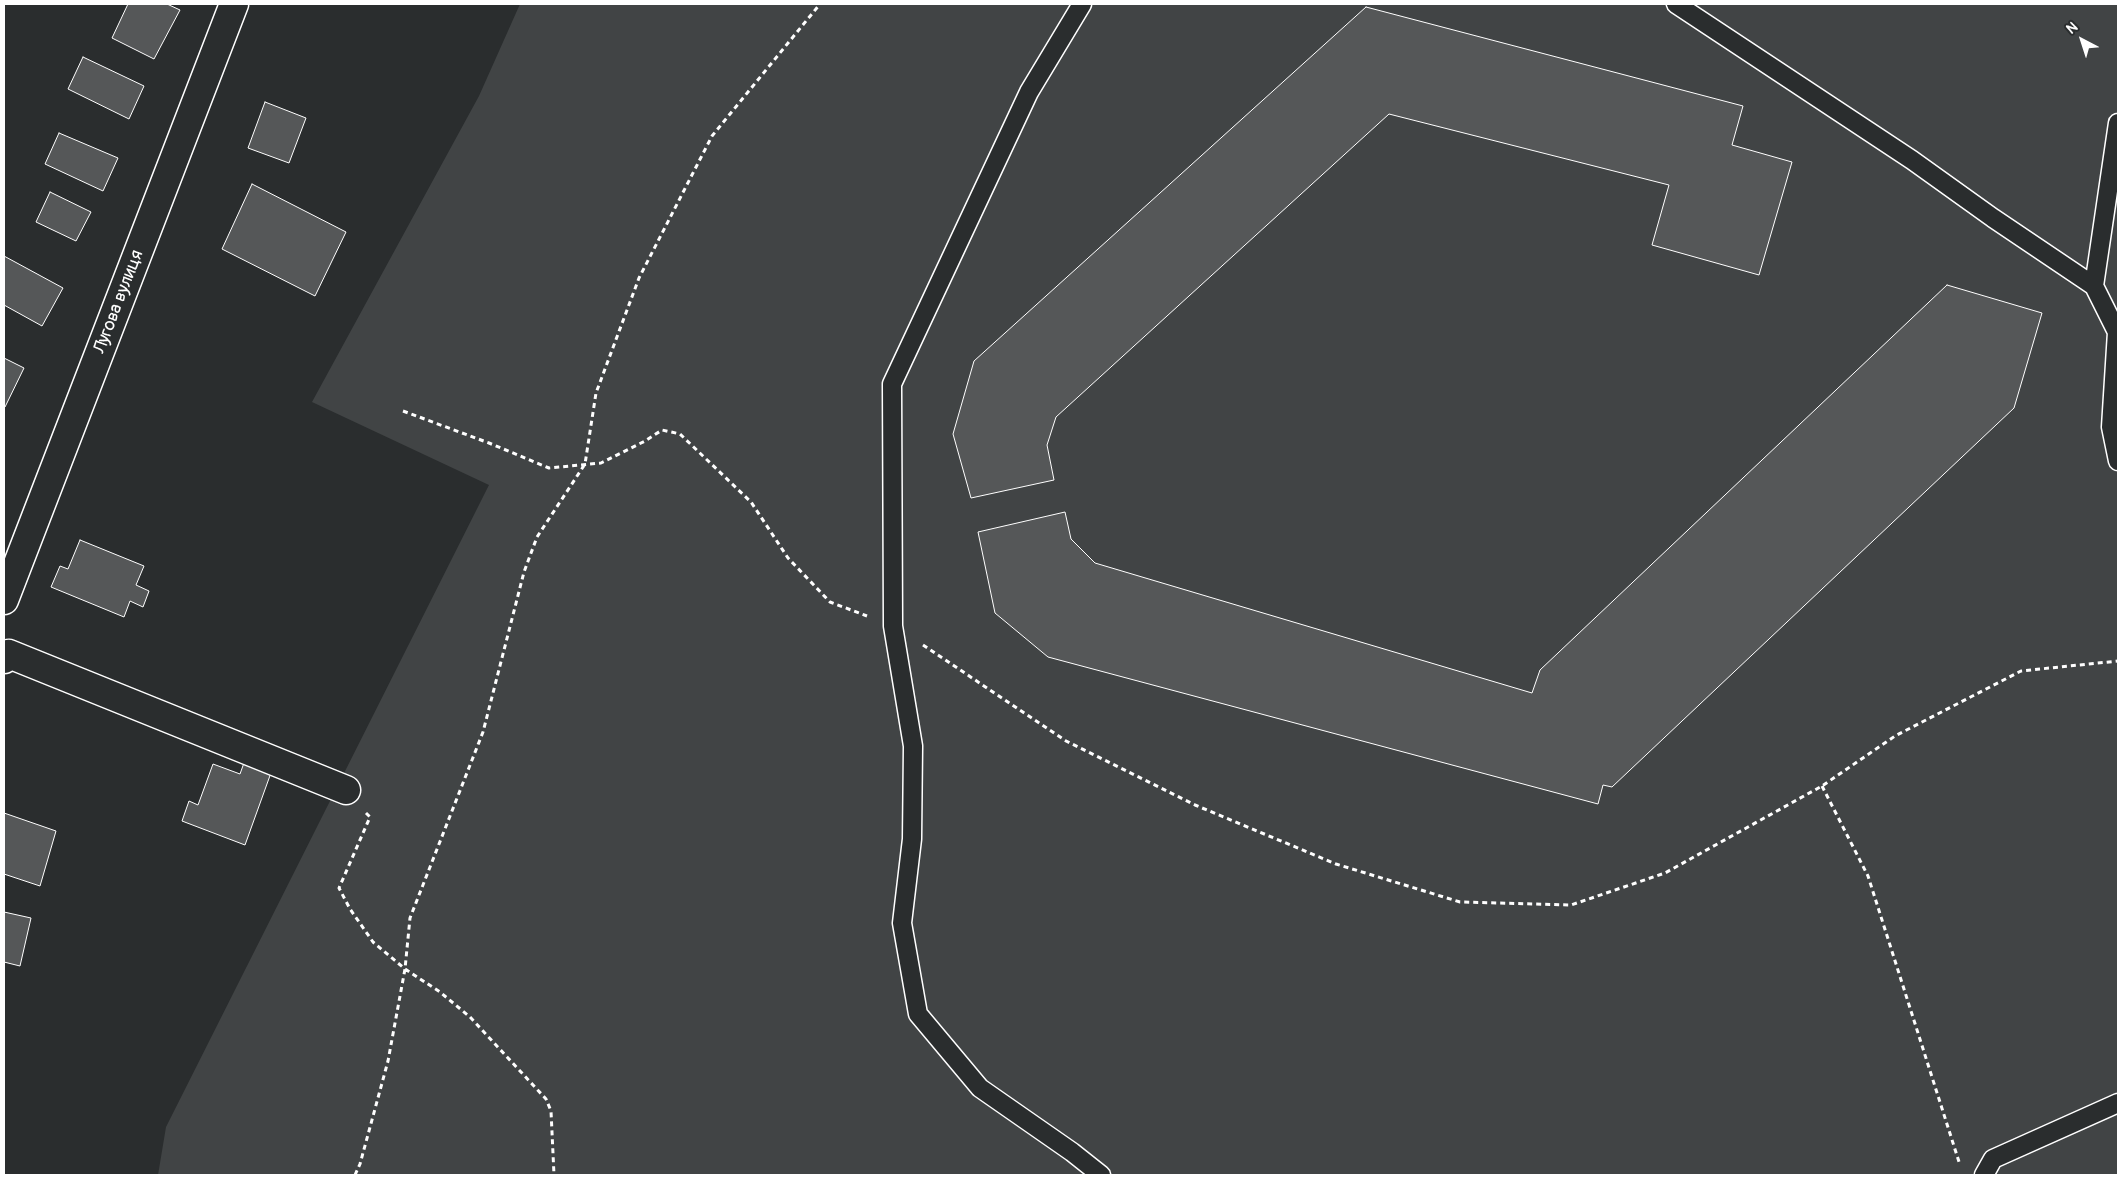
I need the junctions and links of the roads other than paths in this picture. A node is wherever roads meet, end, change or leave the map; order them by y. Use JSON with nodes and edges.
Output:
{"nodes":[{"id":1,"x":234,"y":4,"type":"edge"},
{"id":2,"x":1082,"y":4,"type":"edge"},
{"id":3,"x":1676,"y":4,"type":"edge"},
{"id":4,"x":2118,"y":123,"type":"edge"},
{"id":5,"x":2094,"y":286,"type":"junction"},
{"id":6,"x":2118,"y":461,"type":"edge"},
{"id":7,"x":4,"y":600,"type":"edge"},
{"id":8,"x":4,"y":659,"type":"edge"},
{"id":9,"x":346,"y":790,"type":"road end"},
{"id":10,"x":2118,"y":1103,"type":"edge"},
{"id":11,"x":1101,"y":1175,"type":"edge"},
{"id":12,"x":1984,"y":1175,"type":"edge"}],
"edges":[{"from":1,"to":7,"type":"street","name":"Лугова вулиця"},
{"from":2,"to":11,"type":"lane"},
{"from":3,"to":5,"type":"lane"},
{"from":4,"to":5,"type":"lane"},
{"from":5,"to":6,"type":"lane"},
{"from":8,"to":9,"type":"street"},
{"from":10,"to":12,"type":"lane"}]}
